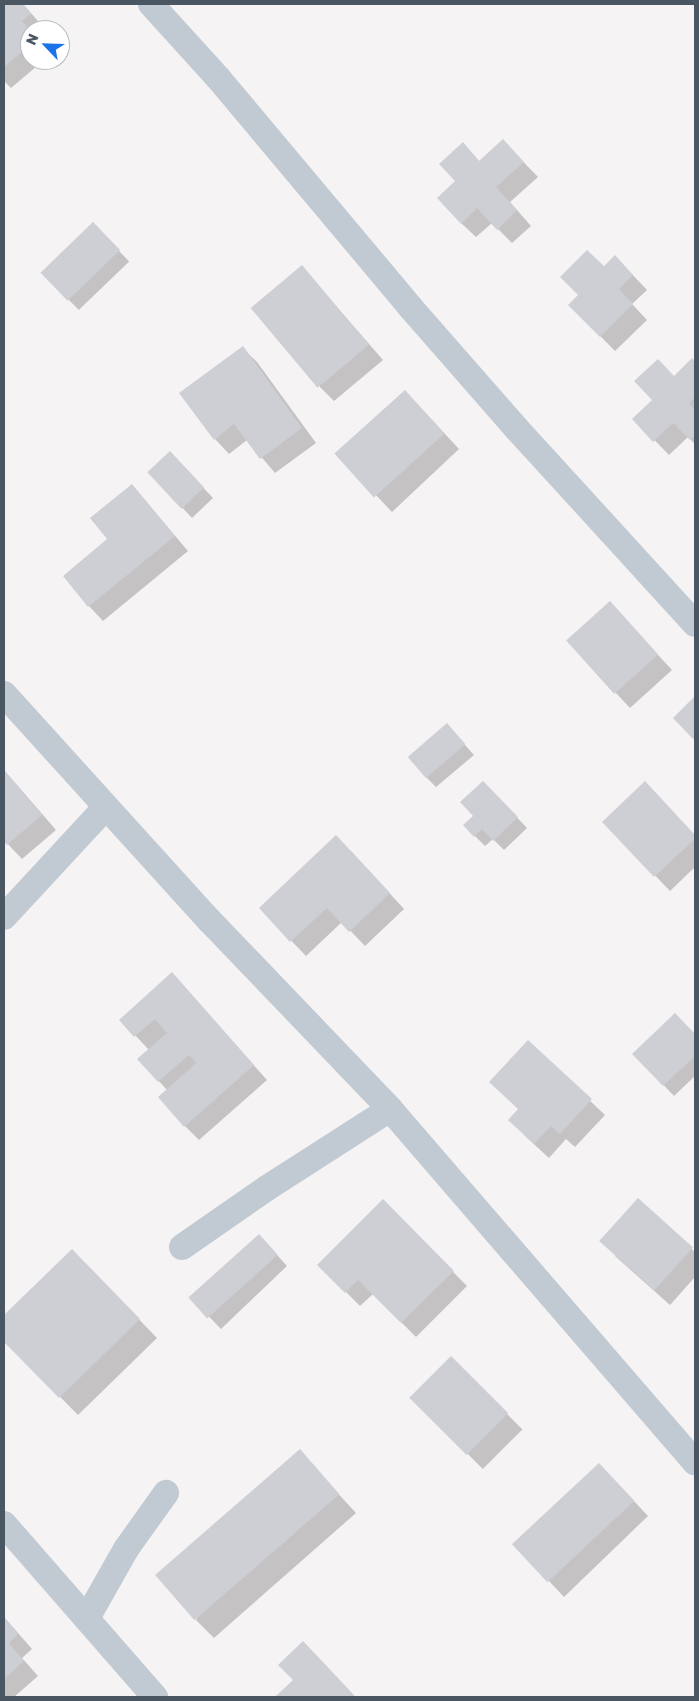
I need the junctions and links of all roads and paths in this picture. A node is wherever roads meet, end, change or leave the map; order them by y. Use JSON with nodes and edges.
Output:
{"nodes":[{"id":1,"x":151,"y":4,"type":"edge"},
{"id":2,"x":695,"y":624,"type":"edge"},
{"id":3,"x":4,"y":694,"type":"edge"},
{"id":4,"x":105,"y":808,"type":"junction"},
{"id":5,"x":4,"y":917,"type":"edge"},
{"id":6,"x":390,"y":1110,"type":"junction"},
{"id":7,"x":182,"y":1247,"type":"dead end"},
{"id":8,"x":695,"y":1462,"type":"edge"},
{"id":9,"x":166,"y":1493,"type":"dead end"},
{"id":10,"x":4,"y":1524,"type":"edge"},
{"id":11,"x":87,"y":1618,"type":"junction"},
{"id":12,"x":155,"y":1697,"type":"edge"}],
"edges":[{"from":1,"to":2,"type":"street"},
{"from":3,"to":4,"type":"street"},
{"from":4,"to":5,"type":"street"},
{"from":4,"to":6,"type":"street"},
{"from":6,"to":7,"type":"street"},
{"from":6,"to":8,"type":"street"},
{"from":9,"to":11,"type":"street"},
{"from":10,"to":11,"type":"street"},
{"from":11,"to":12,"type":"street"}]}
